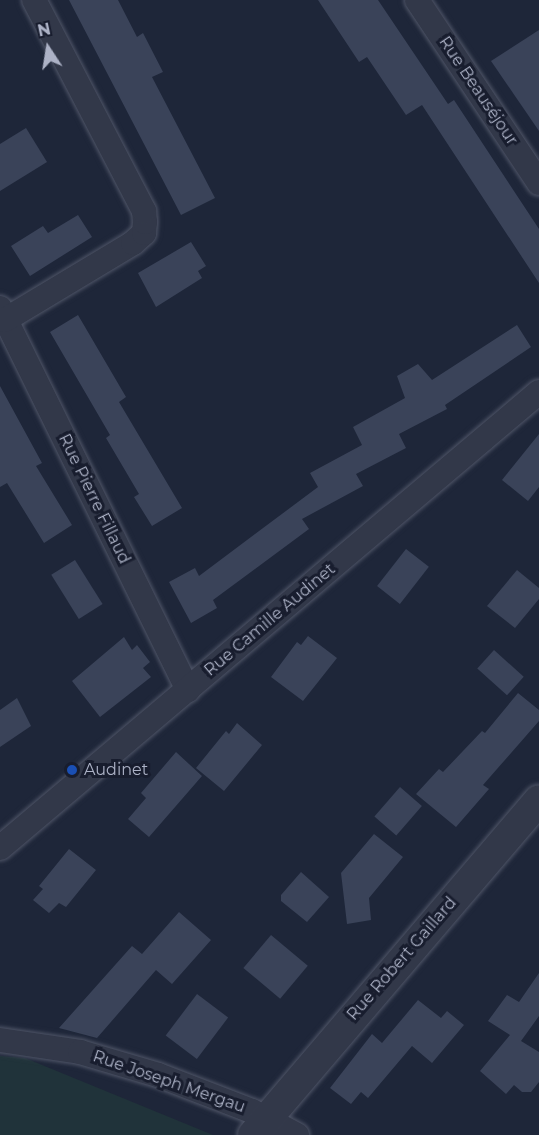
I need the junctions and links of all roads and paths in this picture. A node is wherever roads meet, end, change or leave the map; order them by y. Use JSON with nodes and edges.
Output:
{"nodes":[{"id":1,"x":34,"y":0,"type":"edge"},
{"id":2,"x":417,"y":0,"type":"edge"},
{"id":3,"x":539,"y":183,"type":"edge"},
{"id":4,"x":3,"y":314,"type":"edge"},
{"id":5,"x":539,"y":392,"type":"edge"},
{"id":6,"x":188,"y":690,"type":"junction"},
{"id":7,"x":539,"y":800,"type":"edge"},
{"id":8,"x":0,"y":848,"type":"edge"},
{"id":9,"x":0,"y":1040,"type":"edge"},
{"id":10,"x":260,"y":1127,"type":"edge"},
{"id":11,"x":297,"y":1135,"type":"edge"}],
"edges":[{"from":1,"to":4,"type":"street"},
{"from":2,"to":3,"type":"street","name":"Rue Beauséjour"},
{"from":4,"to":6,"type":"street","name":"Rue Pierre Fillaud"},
{"from":5,"to":6,"type":"street","name":"Rue Camille Audinet"},
{"from":6,"to":8,"type":"street","name":"Rue Camille Audinet"},
{"from":7,"to":10,"type":"street","name":"Rue Robert Gaillard"},
{"from":9,"to":10,"type":"street","name":"Rue Joseph Mergau"},
{"from":10,"to":11,"type":"street","name":"Rue Joseph Mergau"}]}
